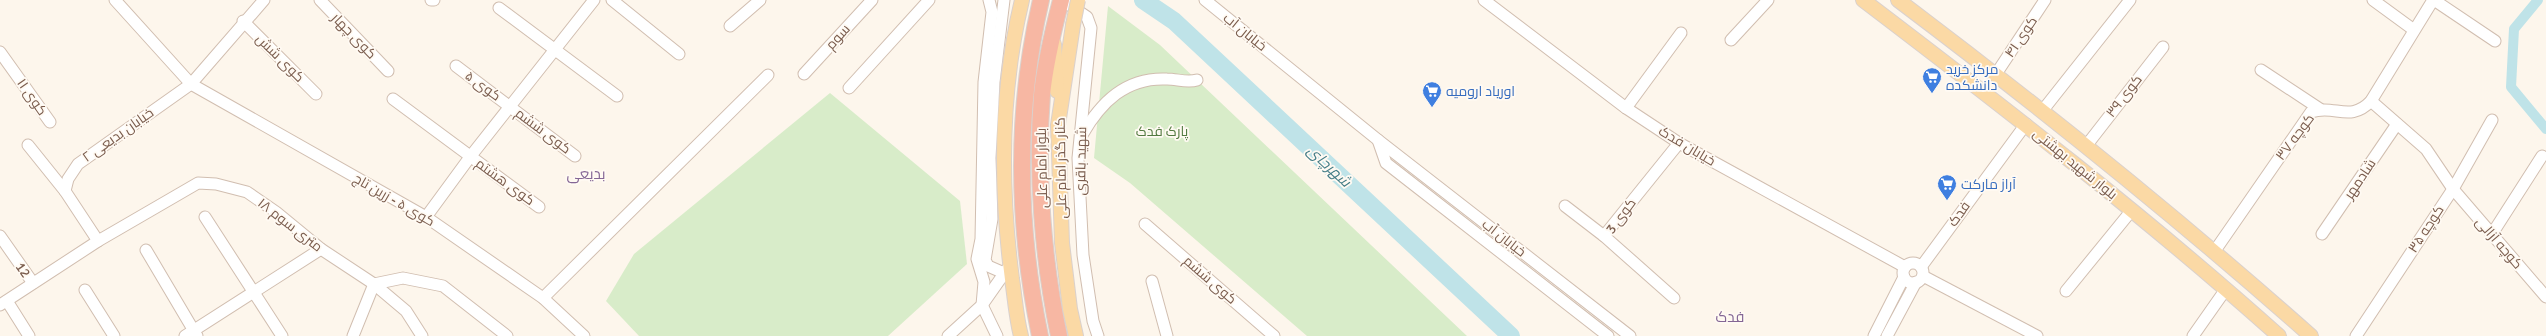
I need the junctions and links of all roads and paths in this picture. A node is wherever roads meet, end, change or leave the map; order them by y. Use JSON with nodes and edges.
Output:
{"nodes":[{"id":1,"x":115,"y":0,"type":"edge"},
{"id":2,"x":264,"y":0,"type":"edge"},
{"id":3,"x":320,"y":0,"type":"edge"},
{"id":4,"x":594,"y":0,"type":"edge"},
{"id":5,"x":612,"y":0,"type":"edge"},
{"id":6,"x":760,"y":0,"type":"edge"},
{"id":7,"x":872,"y":0,"type":"edge"},
{"id":8,"x":929,"y":0,"type":"edge"},
{"id":9,"x":989,"y":0,"type":"edge"},
{"id":10,"x":1004,"y":0,"type":"edge"},
{"id":11,"x":1022,"y":0,"type":"edge"},
{"id":12,"x":1078,"y":0,"type":"edge"},
{"id":13,"x":1205,"y":0,"type":"edge"},
{"id":14,"x":1484,"y":0,"type":"edge"},
{"id":15,"x":1768,"y":0,"type":"edge"},
{"id":16,"x":1863,"y":0,"type":"edge"},
{"id":17,"x":1898,"y":0,"type":"edge"},
{"id":18,"x":2045,"y":0,"type":"edge"},
{"id":19,"x":2130,"y":0,"type":"edge"},
{"id":20,"x":2373,"y":0,"type":"edge"},
{"id":21,"x":2433,"y":0,"type":"edge"},
{"id":22,"x":1040,"y":2,"type":"edge"},
{"id":23,"x":1060,"y":5,"type":"edge"},
{"id":24,"x":499,"y":8,"type":"dead end"},
{"id":25,"x":243,"y":21,"type":"junction"},
{"id":26,"x":730,"y":26,"type":"dead end"},
{"id":27,"x":2414,"y":30,"type":"junction"},
{"id":28,"x":1054,"y":33,"type":"junction"},
{"id":29,"x":1681,"y":33,"type":"dead end"},
{"id":30,"x":1731,"y":40,"type":"dead end"},
{"id":31,"x":2495,"y":41,"type":"dead end"},
{"id":32,"x":2162,"y":47,"type":"dead end"},
{"id":33,"x":555,"y":49,"type":"junction"},
{"id":34,"x":0,"y":52,"type":"edge"},
{"id":35,"x":679,"y":54,"type":"dead end"},
{"id":36,"x":456,"y":66,"type":"dead end"},
{"id":37,"x":2262,"y":70,"type":"dead end"},
{"id":38,"x":388,"y":71,"type":"dead end"},
{"id":39,"x":804,"y":74,"type":"dead end"},
{"id":40,"x":1996,"y":74,"type":"junction"},
{"id":41,"x":768,"y":75,"type":"dead end"},
{"id":42,"x":1197,"y":80,"type":"dead end"},
{"id":43,"x":191,"y":84,"type":"junction"},
{"id":44,"x":849,"y":88,"type":"dead end"},
{"id":45,"x":316,"y":94,"type":"dead end"},
{"id":46,"x":617,"y":96,"type":"dead end"},
{"id":47,"x":393,"y":99,"type":"dead end"},
{"id":48,"x":2370,"y":101,"type":"junction"},
{"id":49,"x":510,"y":106,"type":"junction"},
{"id":50,"x":1626,"y":108,"type":"junction"},
{"id":51,"x":2320,"y":109,"type":"junction"},
{"id":52,"x":2043,"y":110,"type":"junction"},
{"id":53,"x":2492,"y":120,"type":"dead end"},
{"id":54,"x":50,"y":122,"type":"dead end"},
{"id":55,"x":2026,"y":124,"type":"junction"},
{"id":56,"x":2397,"y":124,"type":"junction"},
{"id":57,"x":1058,"y":125,"type":"junction"},
{"id":58,"x":1080,"y":138,"type":"junction"},
{"id":59,"x":1378,"y":140,"type":"junction"},
{"id":60,"x":1679,"y":143,"type":"junction"},
{"id":61,"x":28,"y":145,"type":"dead end"},
{"id":62,"x":2086,"y":146,"type":"junction"},
{"id":63,"x":575,"y":156,"type":"dead end"},
{"id":64,"x":2542,"y":156,"type":"dead end"},
{"id":65,"x":470,"y":157,"type":"junction"},
{"id":66,"x":2452,"y":189,"type":"junction"},
{"id":67,"x":65,"y":191,"type":"junction"},
{"id":68,"x":1565,"y":206,"type":"dead end"},
{"id":69,"x":539,"y":207,"type":"dead end"},
{"id":70,"x":2132,"y":210,"type":"junction"},
{"id":71,"x":205,"y":217,"type":"dead end"},
{"id":72,"x":426,"y":217,"type":"junction"},
{"id":73,"x":1145,"y":224,"type":"dead end"},
{"id":74,"x":2322,"y":234,"type":"dead end"},
{"id":75,"x":2492,"y":234,"type":"junction"},
{"id":76,"x":0,"y":236,"type":"edge"},
{"id":77,"x":1604,"y":236,"type":"junction"},
{"id":78,"x":98,"y":241,"type":"junction"},
{"id":79,"x":321,"y":249,"type":"junction"},
{"id":80,"x":146,"y":250,"type":"dead end"},
{"id":81,"x":2214,"y":252,"type":"junction"},
{"id":82,"x":1008,"y":269,"type":"junction"},
{"id":83,"x":2237,"y":270,"type":"junction"},
{"id":84,"x":1904,"y":272,"type":"junction"},
{"id":85,"x":1920,"y":275,"type":"junction"},
{"id":86,"x":1152,"y":281,"type":"dead end"},
{"id":87,"x":33,"y":284,"type":"junction"},
{"id":88,"x":374,"y":284,"type":"junction"},
{"id":89,"x":2226,"y":289,"type":"junction"},
{"id":90,"x":85,"y":290,"type":"dead end"},
{"id":91,"x":2066,"y":291,"type":"dead end"},
{"id":92,"x":252,"y":293,"type":"junction"},
{"id":93,"x":2546,"y":297,"type":"edge"},
{"id":94,"x":543,"y":298,"type":"junction"},
{"id":95,"x":1674,"y":298,"type":"dead end"},
{"id":96,"x":3,"y":303,"type":"edge"},
{"id":97,"x":982,"y":305,"type":"junction"},
{"id":98,"x":192,"y":334,"type":"edge"},
{"id":99,"x":29,"y":336,"type":"edge"},
{"id":100,"x":114,"y":336,"type":"edge"},
{"id":101,"x":282,"y":336,"type":"edge"},
{"id":102,"x":353,"y":336,"type":"edge"},
{"id":103,"x":422,"y":336,"type":"edge"},
{"id":104,"x":507,"y":336,"type":"edge"},
{"id":105,"x":584,"y":336,"type":"edge"},
{"id":106,"x":948,"y":336,"type":"edge"},
{"id":107,"x":997,"y":336,"type":"edge"},
{"id":108,"x":1021,"y":336,"type":"edge"},
{"id":109,"x":1040,"y":336,"type":"edge"},
{"id":110,"x":1059,"y":336,"type":"edge"},
{"id":111,"x":1076,"y":336,"type":"edge"},
{"id":112,"x":1098,"y":336,"type":"edge"},
{"id":113,"x":1167,"y":336,"type":"edge"},
{"id":114,"x":1274,"y":336,"type":"edge"},
{"id":115,"x":1608,"y":336,"type":"edge"},
{"id":116,"x":1630,"y":336,"type":"edge"},
{"id":117,"x":1874,"y":336,"type":"edge"},
{"id":118,"x":1887,"y":336,"type":"edge"},
{"id":119,"x":2037,"y":336,"type":"edge"},
{"id":120,"x":2193,"y":336,"type":"edge"},
{"id":121,"x":2279,"y":336,"type":"edge"},
{"id":122,"x":2311,"y":336,"type":"edge"},
{"id":123,"x":2356,"y":336,"type":"edge"}],
"edges":[{"from":1,"to":43,"type":"street","name":"کوی ۵ - زرین تاج"},
{"from":2,"to":25,"type":"street","name":"خیابان بدیعی ۲"},
{"from":3,"to":38,"type":"street","name":"کوی چهار"},
{"from":4,"to":33,"type":"street"},
{"from":5,"to":35,"type":"street"},
{"from":6,"to":26,"type":"street"},
{"from":7,"to":39,"type":"street","name":"سوم"},
{"from":8,"to":44,"type":"street"},
{"from":9,"to":97,"type":"street"},
{"from":10,"to":82,"type":"street"},
{"from":11,"to":82,"type":"main road"},
{"from":12,"to":57,"type":"main road","name":"کنار گذر امام علی","bridge":true},
{"from":13,"to":59,"type":"street","name":"خیابان آب"},
{"from":14,"to":50,"type":"street","name":"خیابان فدک"},
{"from":15,"to":30,"type":"street"},
{"from":16,"to":55,"type":"main road","name":"بلوار شهید بهشتی"},
{"from":17,"to":40,"type":"main road","name":"بلوار شهید بهشتی"},
{"from":18,"to":40,"type":"street","name":"کوی ۴۱"},
{"from":19,"to":52,"type":"street"},
{"from":20,"to":27,"type":"street"},
{"from":21,"to":27,"type":"street","name":"کوچه ۳۷"},
{"from":21,"to":31,"type":"street"},
{"from":22,"to":109,"type":"highway","name":"بلوار امام علی"},
{"from":23,"to":28,"type":"highway","name":"بلوار امام علی"},
{"from":23,"to":58,"type":"street","name":"شهید باقری"},
{"from":24,"to":33,"type":"street"},
{"from":25,"to":43,"type":"street","name":"خیابان بدیعی ۲"},
{"from":25,"to":45,"type":"street","name":"کوی شش"},
{"from":27,"to":48,"type":"street","name":"کوچه ۳۷"},
{"from":28,"to":57,"type":"main road"},
{"from":28,"to":110,"type":"highway","name":"بلوار امام علی"},
{"from":29,"to":50,"type":"street"},
{"from":32,"to":62,"type":"street","name":"کوی ۳۹"},
{"from":33,"to":46,"type":"street"},
{"from":33,"to":49,"type":"street"},
{"from":34,"to":54,"type":"street","name":"کوی ۱۱"},
{"from":36,"to":49,"type":"street","name":"کوی ۵"},
{"from":37,"to":51,"type":"street"},
{"from":40,"to":52,"type":"main road","name":"بلوار شهید بهشتی"},
{"from":41,"to":94,"type":"street"},
{"from":42,"to":58,"type":"street"},
{"from":43,"to":67,"type":"street","name":"خیابان بدیعی ۲"},
{"from":43,"to":72,"type":"street","name":"کوی ۵ - زرین تاج"},
{"from":47,"to":65,"type":"street","name":"کوی هشتم"},
{"from":48,"to":51,"type":"street","name":"کوچه ۳۷"},
{"from":48,"to":56,"type":"street","name":"کوچه آزالی"},
{"from":49,"to":63,"type":"street","name":"کوی ششم"},
{"from":49,"to":65,"type":"street"},
{"from":50,"to":60,"type":"street","name":"خیابان فدک"},
{"from":51,"to":81,"type":"street","name":"کوچه ۳۷"},
{"from":52,"to":62,"type":"main road","name":"بلوار شهید بهشتی"},
{"from":53,"to":66,"type":"street","name":"کوچه ۳۵"},
{"from":55,"to":70,"type":"main road","name":"بلوار شهید بهشتی"},
{"from":55,"to":85,"type":"street","name":"فدک"},
{"from":56,"to":66,"type":"street","name":"کوچه آزالی"},
{"from":56,"to":74,"type":"street","name":"شادمهر"},
{"from":57,"to":111,"type":"main road","name":"کنار گذر امام علی"},
{"from":58,"to":112,"type":"street","name":"شهید باقری"},
{"from":59,"to":115,"type":"street","name":"خیابان آب"},
{"from":59,"to":116,"type":"street","name":"خیابان آب"},
{"from":60,"to":77,"type":"street","name":"کوی 3"},
{"from":60,"to":84,"type":"street","name":"خیابان فدک"},
{"from":61,"to":67,"type":"street"},
{"from":62,"to":81,"type":"main road","name":"بلوار شهید بهشتی"},
{"from":64,"to":75,"type":"street"},
{"from":65,"to":69,"type":"street","name":"کوی هشتم"},
{"from":65,"to":72,"type":"street"},
{"from":66,"to":75,"type":"street","name":"کوچه آزالی"},
{"from":66,"to":123,"type":"street","name":"کوچه ۳۵"},
{"from":67,"to":78,"type":"street"},
{"from":68,"to":77,"type":"street"},
{"from":70,"to":89,"type":"main road","name":"بلوار شهید بهشتی"},
{"from":70,"to":91,"type":"street"},
{"from":71,"to":92,"type":"street"},
{"from":72,"to":94,"type":"street","name":"کوی ۵ - زرین تاج"},
{"from":73,"to":114,"type":"street","name":"کوی ششم"},
{"from":75,"to":93,"type":"street","name":"کوچه آزالی"},
{"from":76,"to":87,"type":"street","name":"12"},
{"from":77,"to":95,"type":"street","name":"کوی 3"},
{"from":78,"to":79,"type":"street","name":"۱۸ متری سوم"},
{"from":78,"to":87,"type":"street"},
{"from":79,"to":88,"type":"street","name":"۱۸ متری سوم"},
{"from":79,"to":92,"type":"street"},
{"from":80,"to":98,"type":"street"},
{"from":81,"to":83,"type":"main road","name":"بلوار شهید بهشتی"},
{"from":82,"to":97,"type":"street"},
{"from":82,"to":108,"type":"main road"},
{"from":83,"to":89,"type":"main road"},
{"from":83,"to":122,"type":"main road","name":"بلوار شهید بهشتی"},
{"from":84,"to":85,"type":"street","name":"خیابان فدک"},
{"from":84,"to":85,"type":"street"},
{"from":84,"to":117,"type":"street"},
{"from":85,"to":118,"type":"street","name":"فدک"},
{"from":85,"to":119,"type":"street","name":"خیابان فدک"},
{"from":86,"to":113,"type":"street"},
{"from":87,"to":96,"type":"street"},
{"from":88,"to":102,"type":"street"},
{"from":88,"to":103,"type":"street","name":"۱۸ متری سوم"},
{"from":88,"to":104,"type":"street"},
{"from":89,"to":120,"type":"street"},
{"from":89,"to":121,"type":"main road","name":"بلوار شهید بهشتی"},
{"from":90,"to":100,"type":"street"},
{"from":92,"to":98,"type":"street"},
{"from":92,"to":101,"type":"street"},
{"from":94,"to":105,"type":"street","name":"کوی ۵ - زرین تاج"},
{"from":96,"to":99,"type":"street"},
{"from":97,"to":106,"type":"street"},
{"from":97,"to":107,"type":"street"}]}
